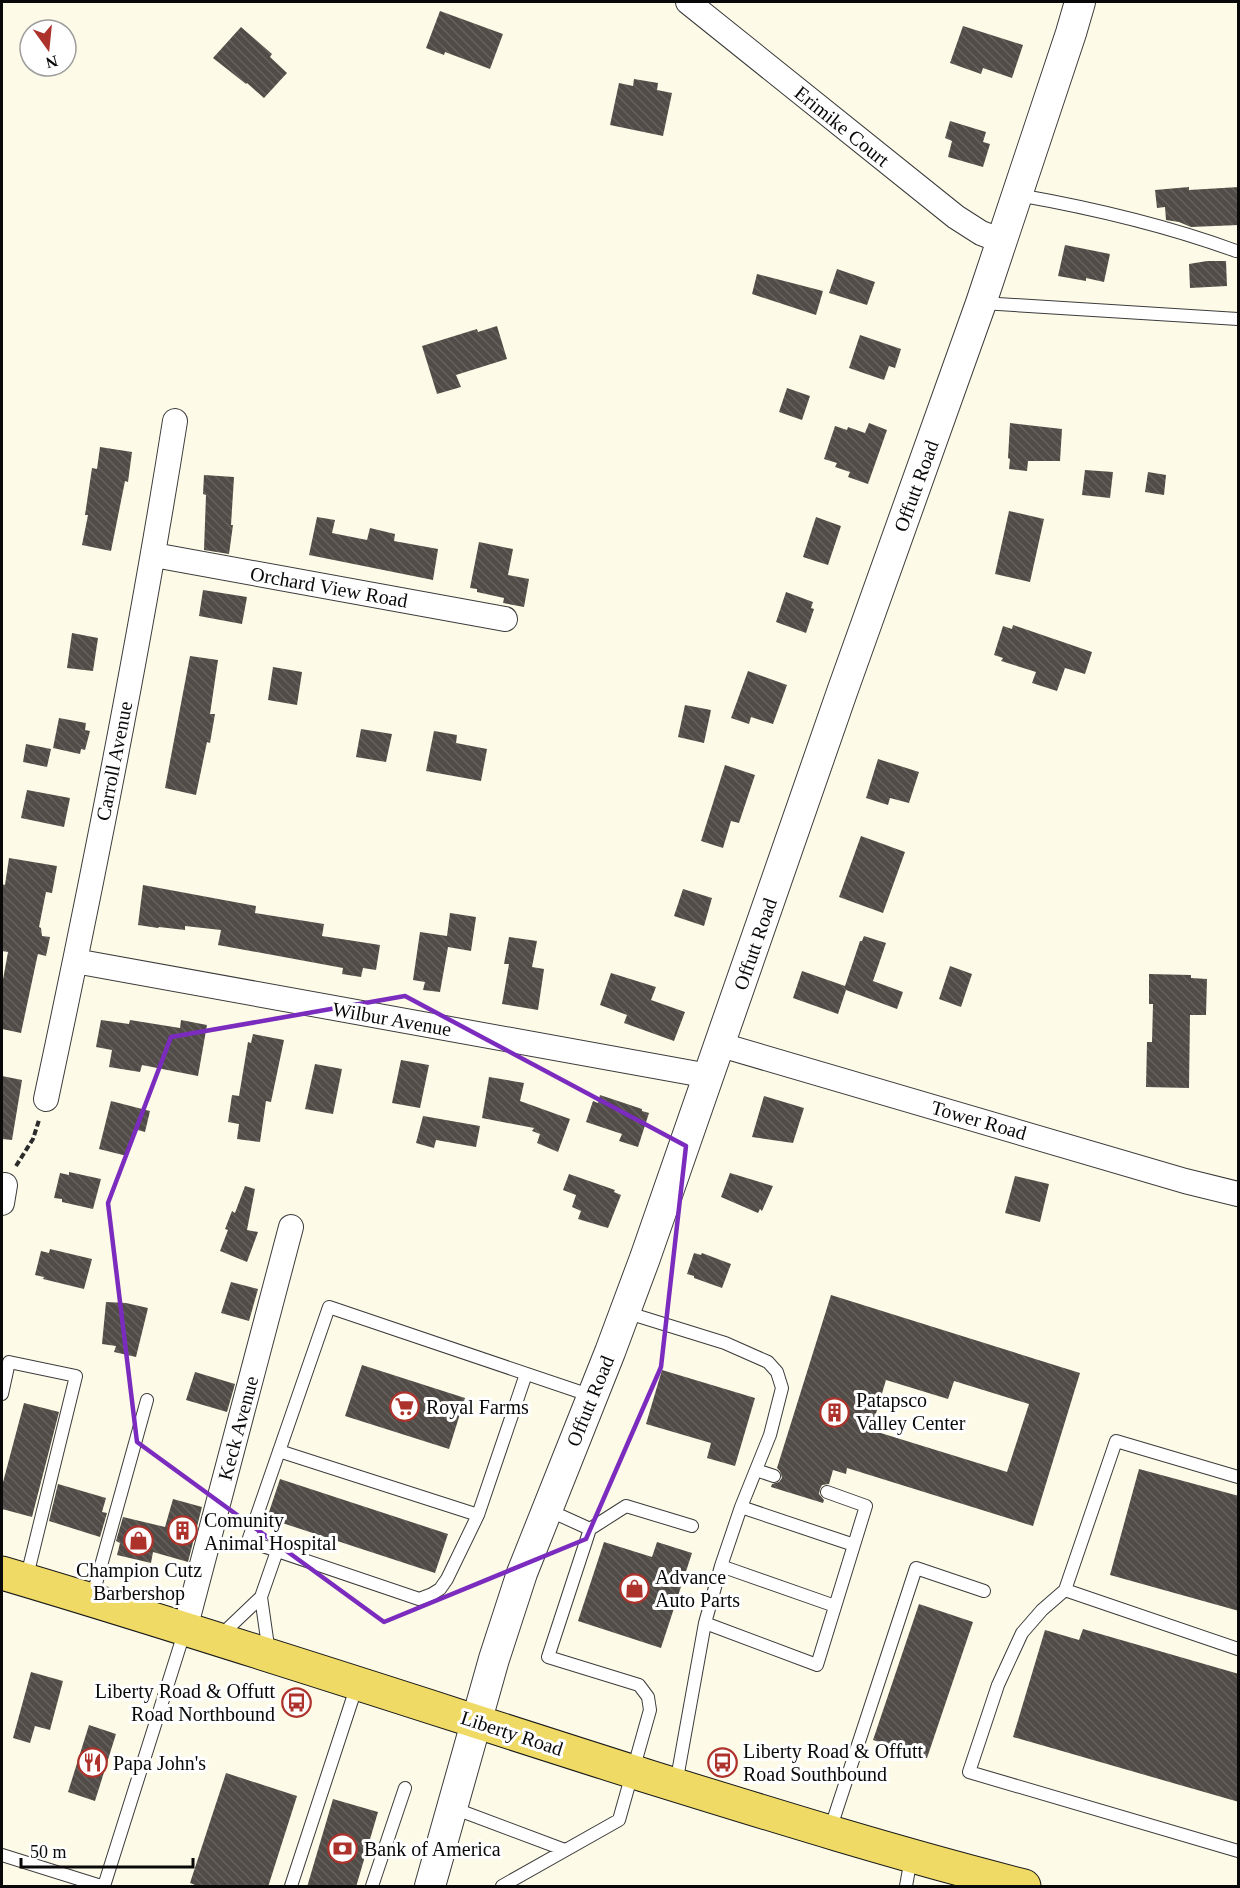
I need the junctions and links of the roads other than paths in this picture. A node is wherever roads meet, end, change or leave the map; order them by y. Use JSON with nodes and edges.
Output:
{"nodes":[{"id":1,"x":688,"y":2,"type":"edge"},
{"id":2,"x":1080,"y":2,"type":"edge"},
{"id":3,"x":1018,"y":195,"type":"junction"},
{"id":4,"x":1002,"y":241,"type":"junction"},
{"id":5,"x":1236,"y":251,"type":"dead end"},
{"id":6,"x":981,"y":303,"type":"junction"},
{"id":7,"x":1239,"y":319,"type":"edge"},
{"id":8,"x":175,"y":421,"type":"dead end"},
{"id":9,"x":154,"y":555,"type":"junction"},
{"id":10,"x":505,"y":619,"type":"dead end"},
{"id":11,"x":75,"y":962,"type":"junction"},
{"id":12,"x":721,"y":1045,"type":"junction"},
{"id":13,"x":709,"y":1076,"type":"junction"},
{"id":14,"x":46,"y":1099,"type":"road end"},
{"id":15,"x":1239,"y":1194,"type":"edge"},
{"id":16,"x":291,"y":1227,"type":"dead end"},
{"id":17,"x":625,"y":1312,"type":"junction"},
{"id":18,"x":526,"y":1374,"type":"junction"},
{"id":19,"x":2,"y":1394,"type":"edge"},
{"id":20,"x":592,"y":1396,"type":"junction"},
{"id":21,"x":147,"y":1400,"type":"dead end"},
{"id":22,"x":279,"y":1451,"type":"junction"},
{"id":23,"x":756,"y":1470,"type":"junction"},
{"id":24,"x":774,"y":1476,"type":"dead end"},
{"id":25,"x":1239,"y":1477,"type":"edge"},
{"id":26,"x":826,"y":1492,"type":"dead end"},
{"id":27,"x":741,"y":1506,"type":"junction"},
{"id":28,"x":546,"y":1510,"type":"junction"},
{"id":29,"x":478,"y":1515,"type":"junction"},
{"id":30,"x":692,"y":1526,"type":"dead end"},
{"id":31,"x":590,"y":1528,"type":"junction"},
{"id":32,"x":854,"y":1545,"type":"junction"},
{"id":33,"x":277,"y":1551,"type":"junction"},
{"id":34,"x":721,"y":1566,"type":"junction"},
{"id":35,"x":14,"y":1577,"type":"edge"},
{"id":36,"x":1065,"y":1590,"type":"junction"},
{"id":37,"x":984,"y":1591,"type":"dead end"},
{"id":38,"x":261,"y":1597,"type":"junction"},
{"id":39,"x":92,"y":1599,"type":"junction"},
{"id":40,"x":836,"y":1606,"type":"junction"},
{"id":41,"x":705,"y":1623,"type":"junction"},
{"id":42,"x":185,"y":1629,"type":"junction"},
{"id":43,"x":217,"y":1639,"type":"junction"},
{"id":44,"x":1239,"y":1649,"type":"edge"},
{"id":45,"x":270,"y":1656,"type":"junction"},
{"id":46,"x":357,"y":1684,"type":"junction"},
{"id":47,"x":477,"y":1722,"type":"junction"},
{"id":48,"x":633,"y":1772,"type":"junction"},
{"id":49,"x":676,"y":1785,"type":"junction"},
{"id":50,"x":405,"y":1788,"type":"dead end"},
{"id":51,"x":453,"y":1808,"type":"junction"},
{"id":52,"x":829,"y":1832,"type":"junction"},
{"id":53,"x":565,"y":1850,"type":"junction"},
{"id":54,"x":1239,"y":1851,"type":"edge"},
{"id":55,"x":2,"y":1855,"type":"edge"},
{"id":56,"x":908,"y":1872,"type":"edge"},
{"id":57,"x":103,"y":1887,"type":"edge"},
{"id":58,"x":291,"y":1887,"type":"edge"},
{"id":59,"x":372,"y":1887,"type":"edge"},
{"id":60,"x":430,"y":1887,"type":"edge"},
{"id":61,"x":502,"y":1887,"type":"edge"},
{"id":62,"x":1024,"y":1887,"type":"edge"}],
"edges":[{"from":1,"to":4,"type":"street","name":"Erimike Court"},
{"from":2,"to":3,"type":"street","name":"Offutt Road"},
{"from":3,"to":4,"type":"street","name":"Offutt Road"},
{"from":3,"to":5,"type":"lane"},
{"from":4,"to":6,"type":"street","name":"Offutt Road"},
{"from":6,"to":7,"type":"lane"},
{"from":6,"to":12,"type":"street","name":"Offutt Road"},
{"from":8,"to":9,"type":"street","name":"Carroll Avenue"},
{"from":9,"to":10,"type":"street","name":"Orchard View Road"},
{"from":9,"to":11,"type":"street","name":"Carroll Avenue"},
{"from":11,"to":13,"type":"street","name":"Wilbur Avenue"},
{"from":11,"to":14,"type":"street","name":"Carroll Avenue"},
{"from":12,"to":13,"type":"street","name":"Offutt Road"},
{"from":12,"to":15,"type":"street","name":"Tower Road"},
{"from":13,"to":17,"type":"street","name":"Offutt Road"},
{"from":16,"to":42,"type":"street","name":"Keck Avenue"},
{"from":17,"to":20,"type":"street","name":"Offutt Road"},
{"from":17,"to":23,"type":"lane"},
{"from":18,"to":20,"type":"lane"},
{"from":18,"to":22,"type":"lane"},
{"from":18,"to":29,"type":"lane"},
{"from":19,"to":35,"type":"lane"},
{"from":20,"to":28,"type":"street","name":"Offutt Road"},
{"from":21,"to":39,"type":"lane"},
{"from":22,"to":29,"type":"lane"},
{"from":22,"to":33,"type":"lane"},
{"from":23,"to":24,"type":"lane"},
{"from":23,"to":27,"type":"lane"},
{"from":25,"to":36,"type":"lane"},
{"from":26,"to":32,"type":"lane"},
{"from":27,"to":32,"type":"lane"},
{"from":27,"to":34,"type":"lane"},
{"from":28,"to":31,"type":"lane"},
{"from":28,"to":47,"type":"street","name":"Offutt Road"},
{"from":29,"to":33,"type":"lane"},
{"from":30,"to":31,"type":"lane"},
{"from":31,"to":48,"type":"lane"},
{"from":32,"to":40,"type":"lane"},
{"from":33,"to":38,"type":"lane"},
{"from":34,"to":40,"type":"lane"},
{"from":34,"to":41,"type":"lane"},
{"from":35,"to":39,"type":"main road","name":"Liberty Road"},
{"from":36,"to":44,"type":"lane"},
{"from":36,"to":54,"type":"lane"},
{"from":37,"to":52,"type":"lane"},
{"from":38,"to":43,"type":"lane"},
{"from":38,"to":45,"type":"lane"},
{"from":39,"to":42,"type":"main road","name":"Liberty Road"},
{"from":40,"to":41,"type":"lane"},
{"from":41,"to":49,"type":"lane"},
{"from":42,"to":43,"type":"main road","name":"Liberty Road"},
{"from":42,"to":57,"type":"lane"},
{"from":43,"to":45,"type":"main road","name":"Liberty Road"},
{"from":45,"to":46,"type":"main road","name":"Liberty Road"},
{"from":46,"to":47,"type":"main road","name":"Liberty Road"},
{"from":46,"to":58,"type":"lane"},
{"from":47,"to":48,"type":"main road","name":"Liberty Road"},
{"from":47,"to":51,"type":"street","name":"Offutt Road"},
{"from":48,"to":49,"type":"main road","name":"Liberty Road"},
{"from":48,"to":53,"type":"lane"},
{"from":49,"to":52,"type":"main road","name":"Liberty Road"},
{"from":50,"to":59,"type":"lane"},
{"from":51,"to":53,"type":"lane"},
{"from":51,"to":60,"type":"street","name":"Offutt Road"},
{"from":52,"to":56,"type":"main road","name":"Liberty Road"},
{"from":53,"to":61,"type":"lane"},
{"from":55,"to":57,"type":"lane"},
{"from":56,"to":62,"type":"main road","name":"Liberty Road"}]}
